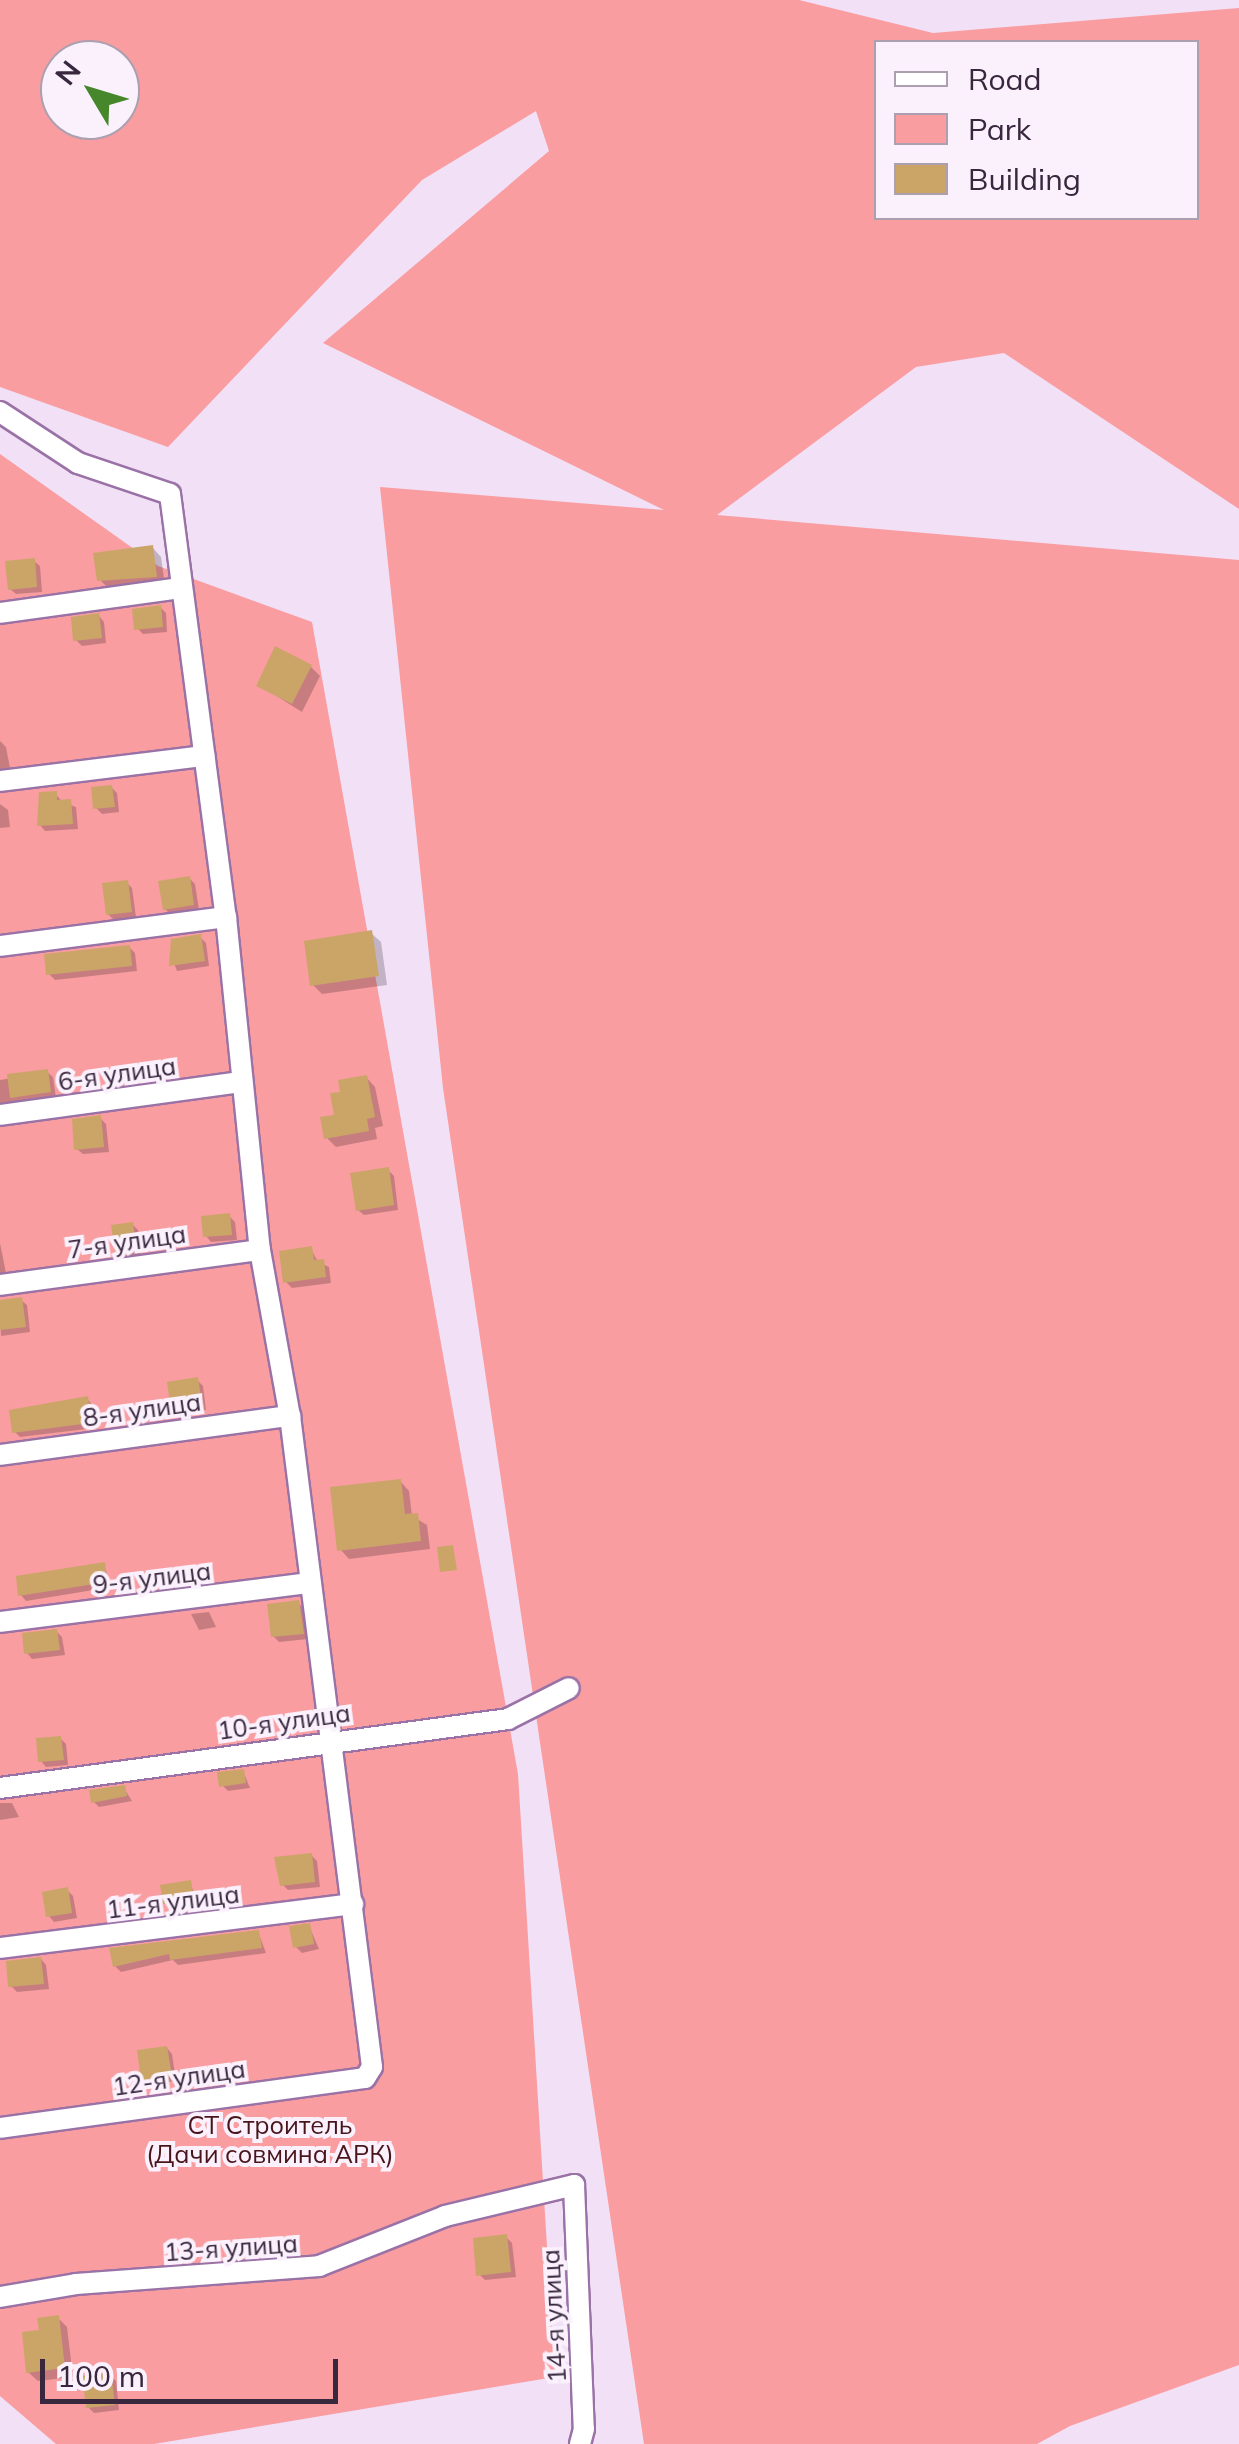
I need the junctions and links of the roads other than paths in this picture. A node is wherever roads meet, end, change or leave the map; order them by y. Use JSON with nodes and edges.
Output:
{"nodes":[{"id":1,"x":0,"y":412,"type":"edge"},
{"id":2,"x":181,"y":588,"type":"junction"},
{"id":3,"x":0,"y":613,"type":"edge"},
{"id":4,"x":204,"y":756,"type":"junction"},
{"id":5,"x":0,"y":781,"type":"edge"},
{"id":6,"x":226,"y":917,"type":"junction"},
{"id":7,"x":0,"y":946,"type":"edge"},
{"id":8,"x":242,"y":1082,"type":"junction"},
{"id":9,"x":0,"y":1116,"type":"edge"},
{"id":10,"x":260,"y":1250,"type":"junction"},
{"id":11,"x":0,"y":1284,"type":"edge"},
{"id":12,"x":290,"y":1416,"type":"junction"},
{"id":13,"x":0,"y":1454,"type":"edge"},
{"id":14,"x":310,"y":1583,"type":"junction"},
{"id":15,"x":0,"y":1622,"type":"edge"},
{"id":16,"x":568,"y":1688,"type":"dead end"},
{"id":17,"x":329,"y":1740,"type":"junction"},
{"id":18,"x":0,"y":1788,"type":"edge"},
{"id":19,"x":353,"y":1904,"type":"junction"},
{"id":20,"x":0,"y":1948,"type":"edge"},
{"id":21,"x":0,"y":2128,"type":"edge"},
{"id":22,"x":574,"y":2185,"type":"joint"},
{"id":23,"x":0,"y":2297,"type":"edge"},
{"id":24,"x":580,"y":2444,"type":"edge"}],
"edges":[{"from":1,"to":2,"type":"street"},
{"from":2,"to":3,"type":"street"},
{"from":2,"to":4,"type":"street"},
{"from":4,"to":5,"type":"street"},
{"from":4,"to":6,"type":"street"},
{"from":6,"to":7,"type":"street"},
{"from":6,"to":8,"type":"street"},
{"from":8,"to":9,"type":"street","name":"6-я улица"},
{"from":8,"to":10,"type":"street"},
{"from":10,"to":11,"type":"street","name":"7-я улица"},
{"from":10,"to":12,"type":"street"},
{"from":12,"to":13,"type":"street","name":"8-я улица"},
{"from":12,"to":14,"type":"street"},
{"from":14,"to":15,"type":"street","name":"9-я улица"},
{"from":14,"to":17,"type":"street"},
{"from":16,"to":17,"type":"street","name":"10-я улица"},
{"from":17,"to":18,"type":"street","name":"10-я улица"},
{"from":17,"to":19,"type":"street"},
{"from":19,"to":20,"type":"street","name":"11-я улица"},
{"from":19,"to":21,"type":"street","name":"12-я улица"},
{"from":22,"to":23,"type":"street","name":"13-я улица"},
{"from":22,"to":24,"type":"street","name":"14-я улица"}]}
